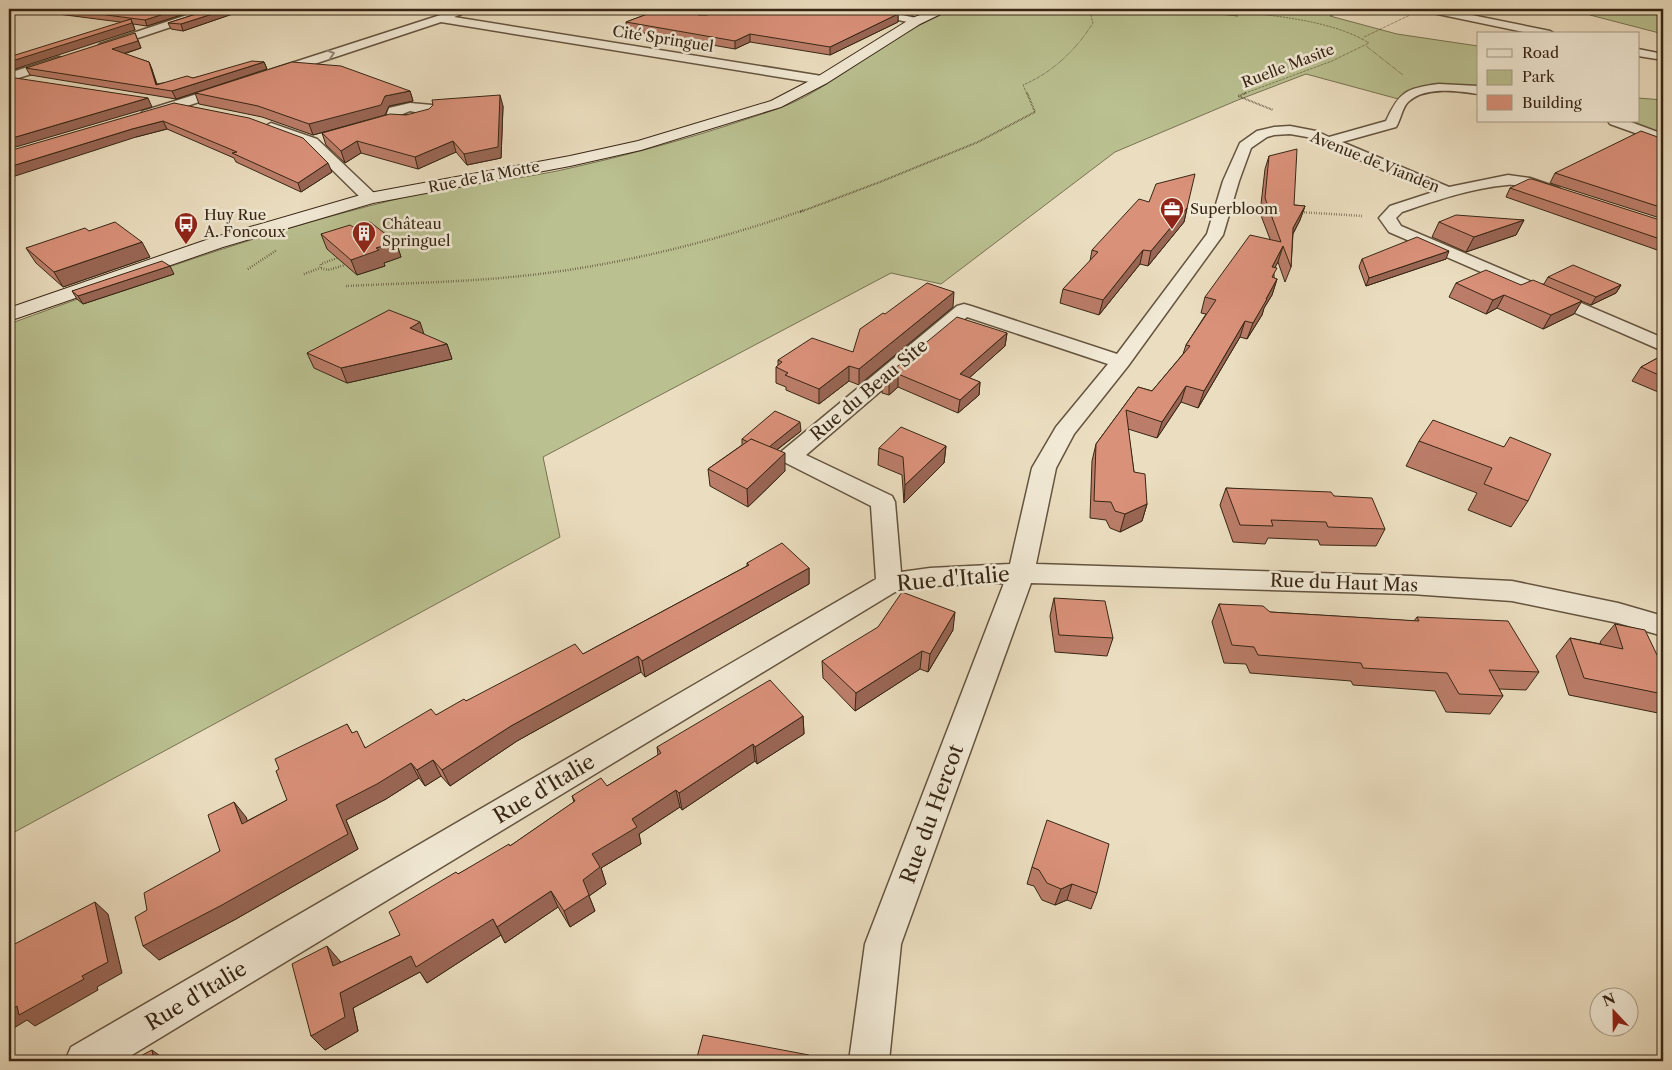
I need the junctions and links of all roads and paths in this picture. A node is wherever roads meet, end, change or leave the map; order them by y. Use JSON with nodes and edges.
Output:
{"nodes":[{"id":1,"x":216,"y":9,"type":"edge"},
{"id":2,"x":469,"y":9,"type":"edge"},
{"id":3,"x":552,"y":9,"type":"edge"},
{"id":4,"x":600,"y":9,"type":"edge"},
{"id":5,"x":864,"y":9,"type":"edge"},
{"id":6,"x":945,"y":9,"type":"edge"},
{"id":7,"x":1086,"y":9,"type":"edge"},
{"id":8,"x":1196,"y":9,"type":"edge"},
{"id":9,"x":1428,"y":9,"type":"edge"},
{"id":10,"x":1414,"y":13,"type":"dead end"},
{"id":11,"x":441,"y":18,"type":"junction"},
{"id":12,"x":916,"y":21,"type":"junction"},
{"id":13,"x":1540,"y":32,"type":"edge"},
{"id":14,"x":1364,"y":37,"type":"junction"},
{"id":15,"x":1366,"y":46,"type":"junction"},
{"id":16,"x":94,"y":49,"type":"edge"},
{"id":17,"x":1640,"y":52,"type":"edge"},
{"id":18,"x":75,"y":55,"type":"edge"},
{"id":19,"x":1663,"y":57,"type":"edge"},
{"id":20,"x":9,"y":78,"type":"edge"},
{"id":21,"x":258,"y":79,"type":"edge"},
{"id":22,"x":822,"y":80,"type":"junction"},
{"id":23,"x":40,"y":83,"type":"edge"},
{"id":24,"x":240,"y":84,"type":"edge"},
{"id":25,"x":1421,"y":90,"type":"junction"},
{"id":26,"x":1477,"y":90,"type":"edge"},
{"id":27,"x":148,"y":100,"type":"edge"},
{"id":28,"x":177,"y":105,"type":"junction"},
{"id":29,"x":204,"y":111,"type":"edge"},
{"id":30,"x":392,"y":118,"type":"edge"},
{"id":31,"x":130,"y":119,"type":"edge"},
{"id":32,"x":257,"y":122,"type":"edge"},
{"id":33,"x":1618,"y":122,"type":"edge"},
{"id":34,"x":374,"y":124,"type":"edge"},
{"id":35,"x":1274,"y":131,"type":"junction"},
{"id":36,"x":330,"y":136,"type":"edge"},
{"id":37,"x":1663,"y":139,"type":"edge"},
{"id":38,"x":1330,"y":141,"type":"junction"},
{"id":39,"x":312,"y":142,"type":"junction"},
{"id":40,"x":1448,"y":192,"type":"junction"},
{"id":41,"x":1568,"y":195,"type":"edge"},
{"id":42,"x":370,"y":198,"type":"junction"},
{"id":43,"x":1224,"y":208,"type":"junction"},
{"id":44,"x":1272,"y":211,"type":"edge"},
{"id":45,"x":1291,"y":212,"type":"edge"},
{"id":46,"x":1387,"y":218,"type":"junction"},
{"id":47,"x":337,"y":258,"type":"edge"},
{"id":48,"x":345,"y":265,"type":"edge"},
{"id":49,"x":320,"y":268,"type":"junction"},
{"id":50,"x":304,"y":274,"type":"dead end"},
{"id":51,"x":346,"y":286,"type":"dead end"},
{"id":52,"x":9,"y":315,"type":"edge"},
{"id":53,"x":1663,"y":345,"type":"edge"},
{"id":54,"x":1120,"y":362,"type":"junction"},
{"id":55,"x":1021,"y":573,"type":"junction"},
{"id":56,"x":889,"y":584,"type":"junction"},
{"id":57,"x":1663,"y":626,"type":"edge"},
{"id":58,"x":85,"y":1061,"type":"edge"},
{"id":59,"x":869,"y":1061,"type":"edge"}],
"edges":[{"from":1,"to":16,"type":"street"},
{"from":2,"to":11,"type":"street"},
{"from":3,"to":4,"type":"path"},
{"from":5,"to":12,"type":"street"},
{"from":6,"to":12,"type":"street","name":"Rue de la Motte"},
{"from":7,"to":51,"type":"path"},
{"from":8,"to":14,"type":"path","name":"Ruelle Masite"},
{"from":9,"to":13,"type":"street"},
{"from":10,"to":14,"type":"path"},
{"from":21,"to":11,"type":"street","one_way":true},
{"from":11,"to":22,"type":"street","name":"Cité Springuel"},
{"from":12,"to":22,"type":"street","name":"Rue de la Motte"},
{"from":14,"to":15,"type":"path"},
{"from":15,"to":25,"type":"path"},
{"from":15,"to":35,"type":"path","name":"Ruelle Masite"},
{"from":17,"to":19,"type":"street"},
{"from":18,"to":20,"type":"street"},
{"from":20,"to":23,"type":"street"},
{"from":22,"to":42,"type":"street","name":"Rue de la Motte"},
{"from":24,"to":28,"type":"street"},
{"from":25,"to":26,"type":"street"},
{"from":25,"to":38,"type":"street"},
{"from":27,"to":28,"type":"street"},
{"from":28,"to":29,"type":"street"},
{"from":28,"to":31,"type":"street"},
{"from":30,"to":34,"type":"street"},
{"from":32,"to":39,"type":"street"},
{"from":33,"to":37,"type":"street"},
{"from":35,"to":38,"type":"street","name":"Avenue de Vianden"},
{"from":35,"to":43,"type":"street","name":"Avenue de Vianden"},
{"from":36,"to":39,"type":"street"},
{"from":38,"to":40,"type":"street","name":"Avenue de Vianden"},
{"from":39,"to":42,"type":"street"},
{"from":40,"to":41,"type":"street"},
{"from":40,"to":46,"type":"street","name":"Avenue de Vianden"},
{"from":42,"to":52,"type":"street","name":"Rue de la Motte"},
{"from":43,"to":44,"type":"path"},
{"from":43,"to":54,"type":"street","name":"Avenue de Vianden"},
{"from":45,"to":46,"type":"path"},
{"from":46,"to":53,"type":"street"},
{"from":47,"to":49,"type":"path"},
{"from":48,"to":49,"type":"path"},
{"from":49,"to":50,"type":"path"},
{"from":54,"to":55,"type":"street","name":"Avenue de Vianden"},
{"from":54,"to":56,"type":"street","name":"Rue du Beau Site"},
{"from":55,"to":56,"type":"street","name":"Rue d'Italie"},
{"from":55,"to":57,"type":"street","name":"Rue du Haut Mas"},
{"from":55,"to":59,"type":"street","name":"Rue du Hercot"},
{"from":56,"to":58,"type":"street","name":"Rue d'Italie"}]}
